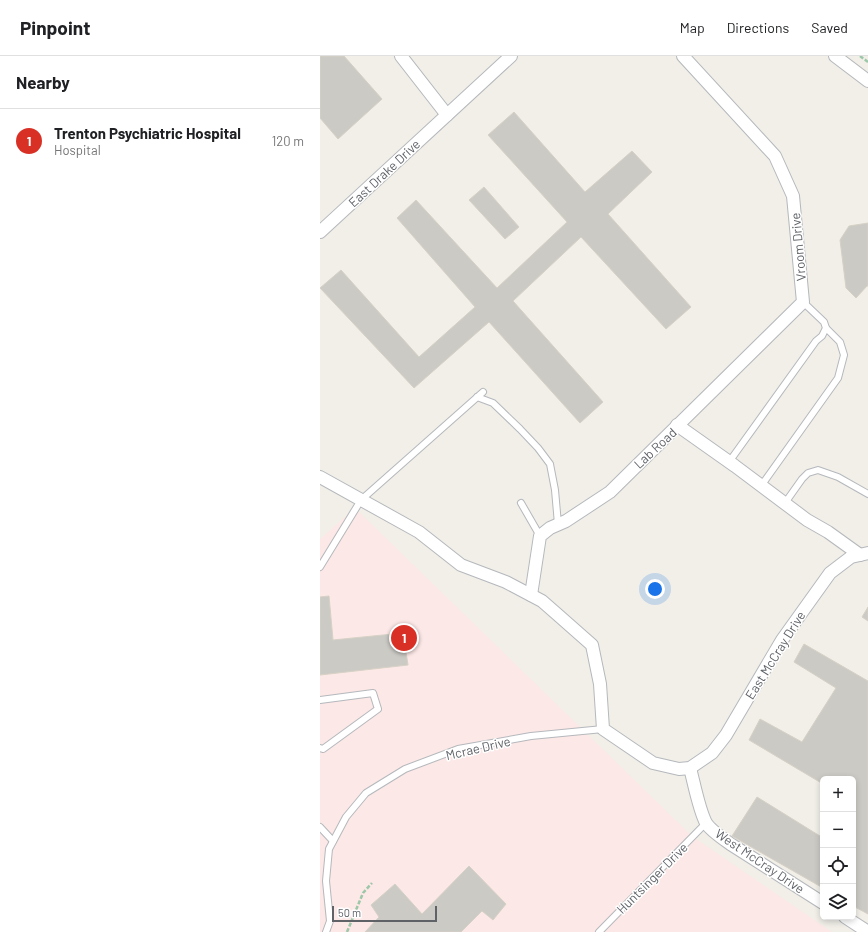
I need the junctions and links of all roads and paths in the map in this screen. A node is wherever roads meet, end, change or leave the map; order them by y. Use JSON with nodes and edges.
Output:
{"nodes":[{"id":1,"x":401,"y":56,"type":"edge"},
{"id":2,"x":511,"y":56,"type":"edge"},
{"id":3,"x":683,"y":56,"type":"edge"},
{"id":4,"x":835,"y":56,"type":"edge"},
{"id":5,"x":860,"y":56,"type":"edge"},
{"id":6,"x":868,"y":62,"type":"edge"},
{"id":7,"x":868,"y":80,"type":"edge"},
{"id":8,"x":447,"y":115,"type":"junction"},
{"id":9,"x":320,"y":232,"type":"edge"},
{"id":10,"x":803,"y":302,"type":"junction"},
{"id":11,"x":826,"y":328,"type":"junction"},
{"id":12,"x":483,"y":392,"type":"dead end"},
{"id":13,"x":477,"y":397,"type":"junction"},
{"id":14,"x":677,"y":426,"type":"junction"},
{"id":15,"x":729,"y":462,"type":"junction"},
{"id":16,"x":320,"y":477,"type":"edge"},
{"id":17,"x":761,"y":486,"type":"junction"},
{"id":18,"x":868,"y":494,"type":"edge"},
{"id":19,"x":361,"y":500,"type":"junction"},
{"id":20,"x":520,"y":503,"type":"dead end"},
{"id":21,"x":785,"y":503,"type":"junction"},
{"id":22,"x":558,"y":524,"type":"junction"},
{"id":23,"x":540,"y":536,"type":"junction"},
{"id":24,"x":864,"y":554,"type":"edge"},
{"id":25,"x":320,"y":567,"type":"edge"},
{"id":26,"x":531,"y":595,"type":"junction"},
{"id":27,"x":320,"y":700,"type":"edge"},
{"id":28,"x":603,"y":729,"type":"junction"},
{"id":29,"x":320,"y":748,"type":"edge"},
{"id":30,"x":690,"y":768,"type":"junction"},
{"id":31,"x":706,"y":823,"type":"junction"},
{"id":32,"x":320,"y":827,"type":"edge"},
{"id":33,"x":333,"y":841,"type":"junction"},
{"id":34,"x":328,"y":865,"type":"junction"},
{"id":35,"x":320,"y":867,"type":"edge"},
{"id":36,"x":372,"y":883,"type":"dead end"},
{"id":37,"x":820,"y":901,"type":"edge"},
{"id":38,"x":850,"y":920,"type":"edge"},
{"id":39,"x":326,"y":932,"type":"edge"},
{"id":40,"x":347,"y":932,"type":"edge"},
{"id":41,"x":598,"y":932,"type":"edge"},
{"id":42,"x":866,"y":932,"type":"edge"}],
"edges":[{"from":1,"to":8,"type":"street"},
{"from":2,"to":8,"type":"street","name":"East Drake Drive"},
{"from":3,"to":10,"type":"street","name":"Vroom Drive"},
{"from":4,"to":7,"type":"street"},
{"from":5,"to":6,"type":"path"},
{"from":8,"to":9,"type":"street","name":"East Drake Drive"},
{"from":10,"to":11,"type":"lane"},
{"from":10,"to":14,"type":"street"},
{"from":11,"to":15,"type":"lane"},
{"from":11,"to":17,"type":"lane"},
{"from":12,"to":13,"type":"lane"},
{"from":13,"to":19,"type":"lane"},
{"from":13,"to":22,"type":"lane"},
{"from":14,"to":15,"type":"street","name":"Lab Road"},
{"from":14,"to":22,"type":"street","name":"Lab Road"},
{"from":15,"to":17,"type":"street","name":"Lab Road"},
{"from":16,"to":19,"type":"street"},
{"from":17,"to":21,"type":"street","name":"Lab Road"},
{"from":18,"to":21,"type":"lane"},
{"from":19,"to":25,"type":"lane"},
{"from":19,"to":26,"type":"street"},
{"from":20,"to":23,"type":"lane"},
{"from":21,"to":24,"type":"street","name":"Lab Road"},
{"from":22,"to":23,"type":"street","name":"Lab Road"},
{"from":23,"to":26,"type":"street"},
{"from":24,"to":30,"type":"street","name":"East McCray Drive"},
{"from":26,"to":28,"type":"street"},
{"from":27,"to":29,"type":"lane"},
{"from":28,"to":30,"type":"street"},
{"from":28,"to":33,"type":"lane","name":"Mcrae Drive"},
{"from":30,"to":31,"type":"street","name":"West McCray Drive"},
{"from":31,"to":37,"type":"street","name":"West McCray Drive"},
{"from":31,"to":41,"type":"lane","name":"Huntsinger Drive"},
{"from":32,"to":33,"type":"lane"},
{"from":33,"to":34,"type":"lane","name":"Mcrae Drive"},
{"from":34,"to":35,"type":"lane"},
{"from":34,"to":39,"type":"lane","name":"Mcrae Drive"},
{"from":36,"to":40,"type":"path"},
{"from":38,"to":42,"type":"street"}]}
